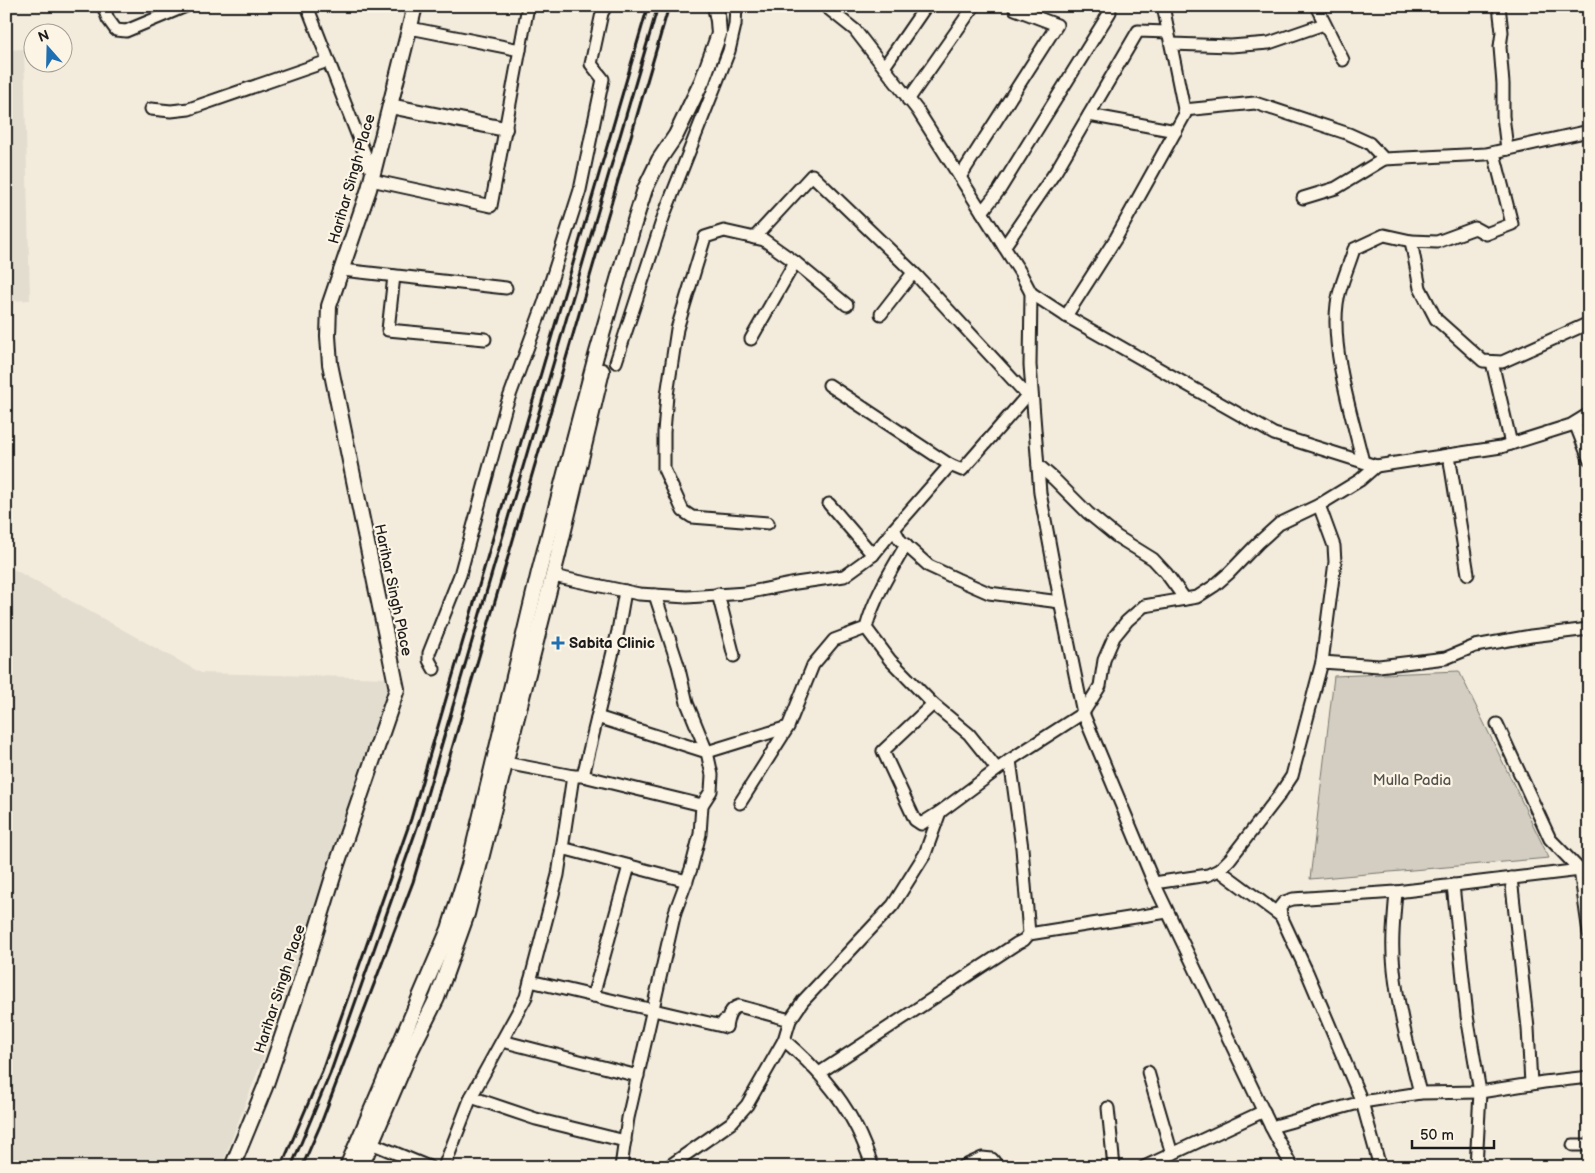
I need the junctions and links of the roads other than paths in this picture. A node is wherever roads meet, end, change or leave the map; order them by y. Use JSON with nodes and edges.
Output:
{"nodes":[{"id":1,"x":103,"y":6,"type":"edge"},
{"id":2,"x":186,"y":6,"type":"edge"},
{"id":3,"x":307,"y":6,"type":"edge"},
{"id":4,"x":415,"y":6,"type":"edge"},
{"id":5,"x":528,"y":6,"type":"edge"},
{"id":6,"x":606,"y":6,"type":"edge"},
{"id":7,"x":714,"y":6,"type":"edge"},
{"id":8,"x":736,"y":6,"type":"edge"},
{"id":9,"x":825,"y":6,"type":"edge"},
{"id":10,"x":926,"y":6,"type":"edge"},
{"id":11,"x":974,"y":6,"type":"edge"},
{"id":12,"x":1163,"y":6,"type":"edge"},
{"id":13,"x":1316,"y":6,"type":"edge"},
{"id":14,"x":1499,"y":6,"type":"edge"},
{"id":15,"x":1014,"y":7,"type":"edge"},
{"id":16,"x":1110,"y":12,"type":"dead end"},
{"id":17,"x":1324,"y":24,"type":"junction"},
{"id":18,"x":410,"y":28,"type":"junction"},
{"id":19,"x":1168,"y":32,"type":"junction"},
{"id":20,"x":1171,"y":44,"type":"junction"},
{"id":21,"x":520,"y":50,"type":"junction"},
{"id":22,"x":1343,"y":60,"type":"dead end"},
{"id":23,"x":328,"y":61,"type":"junction"},
{"id":24,"x":884,"y":67,"type":"junction"},
{"id":25,"x":908,"y":100,"type":"junction"},
{"id":26,"x":390,"y":106,"type":"junction"},
{"id":27,"x":151,"y":109,"type":"dead end"},
{"id":28,"x":1184,"y":110,"type":"junction"},
{"id":29,"x":1089,"y":115,"type":"junction"},
{"id":30,"x":505,"y":129,"type":"junction"},
{"id":31,"x":1176,"y":131,"type":"junction"},
{"id":32,"x":1589,"y":131,"type":"edge"},
{"id":33,"x":1507,"y":149,"type":"junction"},
{"id":34,"x":1494,"y":152,"type":"junction"},
{"id":35,"x":1384,"y":159,"type":"junction"},
{"id":36,"x":372,"y":177,"type":"junction"},
{"id":37,"x":960,"y":177,"type":"junction"},
{"id":38,"x":1303,"y":198,"type":"dead end"},
{"id":39,"x":982,"y":212,"type":"junction"},
{"id":40,"x":633,"y":227,"type":"junction"},
{"id":41,"x":754,"y":238,"type":"junction"},
{"id":42,"x":1411,"y":241,"type":"junction"},
{"id":43,"x":1004,"y":247,"type":"junction"},
{"id":44,"x":795,"y":262,"type":"junction"},
{"id":45,"x":342,"y":270,"type":"junction"},
{"id":46,"x":913,"y":273,"type":"junction"},
{"id":47,"x":394,"y":276,"type":"junction"},
{"id":48,"x":506,"y":288,"type":"dead end"},
{"id":49,"x":1031,"y":293,"type":"junction"},
{"id":50,"x":847,"y":305,"type":"dead end"},
{"id":51,"x":881,"y":314,"type":"dead end"},
{"id":52,"x":1066,"y":316,"type":"junction"},
{"id":53,"x":1589,"y":323,"type":"edge"},
{"id":54,"x":485,"y":339,"type":"dead end"},
{"id":55,"x":751,"y":339,"type":"dead end"},
{"id":56,"x":616,"y":362,"type":"dead end"},
{"id":57,"x":1492,"y":362,"type":"junction"},
{"id":58,"x":829,"y":385,"type":"dead end"},
{"id":59,"x":1029,"y":393,"type":"junction"},
{"id":60,"x":1589,"y":414,"type":"edge"},
{"id":61,"x":1575,"y":422,"type":"junction"},
{"id":62,"x":1511,"y":444,"type":"junction"},
{"id":63,"x":1449,"y":455,"type":"junction"},
{"id":64,"x":1589,"y":459,"type":"edge"},
{"id":65,"x":1362,"y":462,"type":"junction"},
{"id":66,"x":950,"y":465,"type":"junction"},
{"id":67,"x":1038,"y":465,"type":"junction"},
{"id":68,"x":1376,"y":466,"type":"junction"},
{"id":69,"x":829,"y":504,"type":"dead end"},
{"id":70,"x":1319,"y":505,"type":"junction"},
{"id":71,"x":768,"y":523,"type":"dead end"},
{"id":72,"x":894,"y":529,"type":"junction"},
{"id":73,"x":906,"y":545,"type":"junction"},
{"id":74,"x":873,"y":555,"type":"junction"},
{"id":75,"x":1468,"y":574,"type":"dead end"},
{"id":76,"x":553,"y":576,"type":"junction"},
{"id":77,"x":625,"y":591,"type":"junction"},
{"id":78,"x":718,"y":594,"type":"junction"},
{"id":79,"x":655,"y":595,"type":"junction"},
{"id":80,"x":1185,"y":599,"type":"junction"},
{"id":81,"x":1060,"y":602,"type":"junction"},
{"id":82,"x":866,"y":628,"type":"junction"},
{"id":83,"x":1589,"y":629,"type":"edge"},
{"id":84,"x":734,"y":656,"type":"dead end"},
{"id":85,"x":1322,"y":662,"type":"junction"},
{"id":86,"x":434,"y":669,"type":"dead end"},
{"id":87,"x":933,"y":704,"type":"junction"},
{"id":88,"x":1083,"y":713,"type":"junction"},
{"id":89,"x":597,"y":717,"type":"junction"},
{"id":90,"x":1497,"y":724,"type":"dead end"},
{"id":91,"x":788,"y":727,"type":"junction"},
{"id":92,"x":707,"y":752,"type":"junction"},
{"id":93,"x":1010,"y":760,"type":"junction"},
{"id":94,"x":506,"y":763,"type":"junction"},
{"id":95,"x":997,"y":769,"type":"junction"},
{"id":96,"x":578,"y":776,"type":"junction"},
{"id":97,"x":740,"y":803,"type":"dead end"},
{"id":98,"x":702,"y":805,"type":"junction"},
{"id":99,"x":940,"y":812,"type":"junction"},
{"id":100,"x":562,"y":848,"type":"junction"},
{"id":101,"x":629,"y":866,"type":"junction"},
{"id":102,"x":1220,"y":870,"type":"junction"},
{"id":103,"x":1584,"y":870,"type":"edge"},
{"id":104,"x":1511,"y":878,"type":"junction"},
{"id":105,"x":687,"y":881,"type":"junction"},
{"id":106,"x":1154,"y":883,"type":"junction"},
{"id":107,"x":1453,"y":885,"type":"junction"},
{"id":108,"x":1396,"y":892,"type":"junction"},
{"id":109,"x":1168,"y":912,"type":"junction"},
{"id":110,"x":1281,"y":916,"type":"junction"},
{"id":111,"x":1589,"y":933,"type":"edge"},
{"id":112,"x":1029,"y":934,"type":"junction"},
{"id":113,"x":530,"y":981,"type":"junction"},
{"id":114,"x":593,"y":996,"type":"junction"},
{"id":115,"x":654,"y":1009,"type":"junction"},
{"id":116,"x":790,"y":1020,"type":"junction"},
{"id":117,"x":784,"y":1040,"type":"junction"},
{"id":118,"x":502,"y":1041,"type":"junction"},
{"id":119,"x":1148,"y":1072,"type":"dead end"},
{"id":120,"x":819,"y":1073,"type":"junction"},
{"id":121,"x":638,"y":1076,"type":"junction"},
{"id":122,"x":1589,"y":1077,"type":"edge"},
{"id":123,"x":1531,"y":1084,"type":"junction"},
{"id":124,"x":1480,"y":1092,"type":"junction"},
{"id":125,"x":1420,"y":1093,"type":"junction"},
{"id":126,"x":471,"y":1097,"type":"junction"},
{"id":127,"x":1362,"y":1102,"type":"junction"},
{"id":128,"x":1108,"y":1108,"type":"dead end"},
{"id":129,"x":1264,"y":1111,"type":"junction"},
{"id":130,"x":1271,"y":1127,"type":"junction"},
{"id":131,"x":625,"y":1141,"type":"junction"},
{"id":132,"x":371,"y":1143,"type":"junction"},
{"id":133,"x":1574,"y":1145,"type":"dead end"},
{"id":134,"x":1589,"y":1145,"type":"edge"},
{"id":135,"x":1172,"y":1154,"type":"junction"},
{"id":136,"x":232,"y":1167,"type":"edge"},
{"id":137,"x":347,"y":1167,"type":"edge"},
{"id":138,"x":361,"y":1167,"type":"edge"},
{"id":139,"x":429,"y":1167,"type":"edge"},
{"id":140,"x":444,"y":1167,"type":"edge"},
{"id":141,"x":621,"y":1167,"type":"edge"},
{"id":142,"x":668,"y":1167,"type":"edge"},
{"id":143,"x":873,"y":1167,"type":"edge"},
{"id":144,"x":962,"y":1167,"type":"edge"},
{"id":145,"x":998,"y":1167,"type":"edge"},
{"id":146,"x":1114,"y":1167,"type":"edge"},
{"id":147,"x":1144,"y":1167,"type":"edge"},
{"id":148,"x":1292,"y":1167,"type":"edge"},
{"id":149,"x":1380,"y":1167,"type":"edge"},
{"id":150,"x":1476,"y":1167,"type":"edge"}],
"edges":[{"from":1,"to":2,"type":"street"},
{"from":3,"to":23,"type":"street"},
{"from":4,"to":18,"type":"street","name":"Harihar Singh Place"},
{"from":5,"to":21,"type":"street"},
{"from":6,"to":86,"type":"street"},
{"from":7,"to":40,"type":"street"},
{"from":8,"to":56,"type":"street"},
{"from":9,"to":24,"type":"street"},
{"from":10,"to":24,"type":"street"},
{"from":11,"to":25,"type":"street"},
{"from":12,"to":19,"type":"street"},
{"from":13,"to":17,"type":"street"},
{"from":14,"to":33,"type":"street"},
{"from":15,"to":37,"type":"street"},
{"from":16,"to":39,"type":"street"},
{"from":17,"to":20,"type":"street"},
{"from":17,"to":22,"type":"street"},
{"from":18,"to":21,"type":"street"},
{"from":18,"to":26,"type":"street","name":"Harihar Singh Place"},
{"from":19,"to":20,"type":"street"},
{"from":19,"to":29,"type":"street"},
{"from":20,"to":28,"type":"street"},
{"from":21,"to":30,"type":"street"},
{"from":23,"to":27,"type":"street"},
{"from":23,"to":36,"type":"street"},
{"from":24,"to":25,"type":"street"},
{"from":25,"to":37,"type":"street"},
{"from":26,"to":30,"type":"street"},
{"from":26,"to":36,"type":"street","name":"Harihar Singh Place"},
{"from":28,"to":31,"type":"street"},
{"from":28,"to":35,"type":"street"},
{"from":29,"to":31,"type":"street"},
{"from":29,"to":43,"type":"street"},
{"from":30,"to":36,"type":"street"},
{"from":31,"to":52,"type":"street"},
{"from":32,"to":33,"type":"street"},
{"from":33,"to":34,"type":"street"},
{"from":34,"to":35,"type":"street"},
{"from":34,"to":42,"type":"street"},
{"from":35,"to":38,"type":"street"},
{"from":36,"to":45,"type":"street","name":"Harihar Singh Place"},
{"from":37,"to":39,"type":"street"},
{"from":39,"to":43,"type":"street"},
{"from":40,"to":76,"type":"street"},
{"from":40,"to":137,"type":"street"},
{"from":41,"to":44,"type":"street"},
{"from":41,"to":46,"type":"street"},
{"from":41,"to":71,"type":"street"},
{"from":42,"to":57,"type":"street"},
{"from":42,"to":65,"type":"street"},
{"from":43,"to":49,"type":"street"},
{"from":44,"to":50,"type":"street"},
{"from":44,"to":55,"type":"street"},
{"from":45,"to":47,"type":"street"},
{"from":45,"to":136,"type":"street","name":"Harihar Singh Place"},
{"from":46,"to":51,"type":"street"},
{"from":46,"to":59,"type":"street"},
{"from":47,"to":48,"type":"street"},
{"from":47,"to":54,"type":"street"},
{"from":49,"to":52,"type":"street"},
{"from":49,"to":59,"type":"street"},
{"from":52,"to":65,"type":"street"},
{"from":53,"to":57,"type":"street"},
{"from":57,"to":62,"type":"street"},
{"from":58,"to":66,"type":"street"},
{"from":59,"to":66,"type":"street"},
{"from":59,"to":67,"type":"street"},
{"from":60,"to":61,"type":"street"},
{"from":61,"to":62,"type":"street"},
{"from":61,"to":64,"type":"street"},
{"from":62,"to":63,"type":"street"},
{"from":63,"to":68,"type":"street"},
{"from":63,"to":75,"type":"street"},
{"from":65,"to":68,"type":"street"},
{"from":66,"to":72,"type":"street"},
{"from":67,"to":80,"type":"street"},
{"from":67,"to":81,"type":"street"},
{"from":68,"to":70,"type":"street"},
{"from":69,"to":74,"type":"street"},
{"from":70,"to":80,"type":"street"},
{"from":70,"to":85,"type":"street"},
{"from":72,"to":73,"type":"street"},
{"from":72,"to":74,"type":"street"},
{"from":73,"to":81,"type":"street"},
{"from":73,"to":82,"type":"street"},
{"from":74,"to":78,"type":"street"},
{"from":76,"to":77,"type":"street"},
{"from":76,"to":94,"type":"street"},
{"from":77,"to":79,"type":"street"},
{"from":77,"to":89,"type":"street"},
{"from":78,"to":79,"type":"street"},
{"from":78,"to":84,"type":"street"},
{"from":79,"to":92,"type":"street"},
{"from":80,"to":88,"type":"street"},
{"from":81,"to":88,"type":"street"},
{"from":82,"to":87,"type":"street"},
{"from":82,"to":91,"type":"street"},
{"from":83,"to":85,"type":"street"},
{"from":85,"to":102,"type":"street"},
{"from":87,"to":95,"type":"street"},
{"from":87,"to":99,"type":"street"},
{"from":88,"to":93,"type":"street"},
{"from":88,"to":106,"type":"street"},
{"from":89,"to":92,"type":"street"},
{"from":89,"to":96,"type":"street"},
{"from":90,"to":103,"type":"street"},
{"from":91,"to":92,"type":"street"},
{"from":91,"to":97,"type":"street"},
{"from":92,"to":98,"type":"street"},
{"from":93,"to":95,"type":"street"},
{"from":93,"to":112,"type":"street"},
{"from":94,"to":96,"type":"street"},
{"from":94,"to":132,"type":"street"},
{"from":95,"to":99,"type":"street"},
{"from":96,"to":98,"type":"street"},
{"from":96,"to":100,"type":"street"},
{"from":98,"to":105,"type":"street"},
{"from":99,"to":116,"type":"street"},
{"from":100,"to":101,"type":"street"},
{"from":100,"to":113,"type":"street"},
{"from":101,"to":105,"type":"street"},
{"from":101,"to":114,"type":"street"},
{"from":102,"to":106,"type":"street"},
{"from":102,"to":110,"type":"street"},
{"from":103,"to":104,"type":"street"},
{"from":103,"to":111,"type":"street"},
{"from":104,"to":107,"type":"street"},
{"from":104,"to":123,"type":"street"},
{"from":105,"to":115,"type":"street"},
{"from":106,"to":109,"type":"street"},
{"from":107,"to":108,"type":"street"},
{"from":107,"to":124,"type":"street"},
{"from":108,"to":110,"type":"street"},
{"from":108,"to":125,"type":"street"},
{"from":109,"to":112,"type":"street"},
{"from":109,"to":129,"type":"street"},
{"from":110,"to":127,"type":"street"},
{"from":112,"to":120,"type":"street"},
{"from":113,"to":114,"type":"street"},
{"from":113,"to":118,"type":"street"},
{"from":114,"to":115,"type":"street"},
{"from":115,"to":116,"type":"street"},
{"from":115,"to":121,"type":"street"},
{"from":116,"to":117,"type":"street"},
{"from":117,"to":120,"type":"street"},
{"from":117,"to":142,"type":"street"},
{"from":118,"to":121,"type":"street"},
{"from":118,"to":126,"type":"street"},
{"from":119,"to":135,"type":"street"},
{"from":120,"to":143,"type":"street"},
{"from":121,"to":131,"type":"street"},
{"from":122,"to":123,"type":"street"},
{"from":123,"to":124,"type":"street"},
{"from":124,"to":125,"type":"street"},
{"from":124,"to":150,"type":"street"},
{"from":125,"to":127,"type":"street"},
{"from":126,"to":131,"type":"street"},
{"from":126,"to":140,"type":"street"},
{"from":127,"to":130,"type":"street"},
{"from":127,"to":149,"type":"street"},
{"from":128,"to":146,"type":"street"},
{"from":129,"to":130,"type":"street"},
{"from":129,"to":135,"type":"street"},
{"from":130,"to":148,"type":"street"},
{"from":131,"to":141,"type":"street"},
{"from":132,"to":138,"type":"street"},
{"from":132,"to":139,"type":"street"},
{"from":133,"to":134,"type":"street"},
{"from":135,"to":147,"type":"street"},
{"from":144,"to":145,"type":"street"}]}
